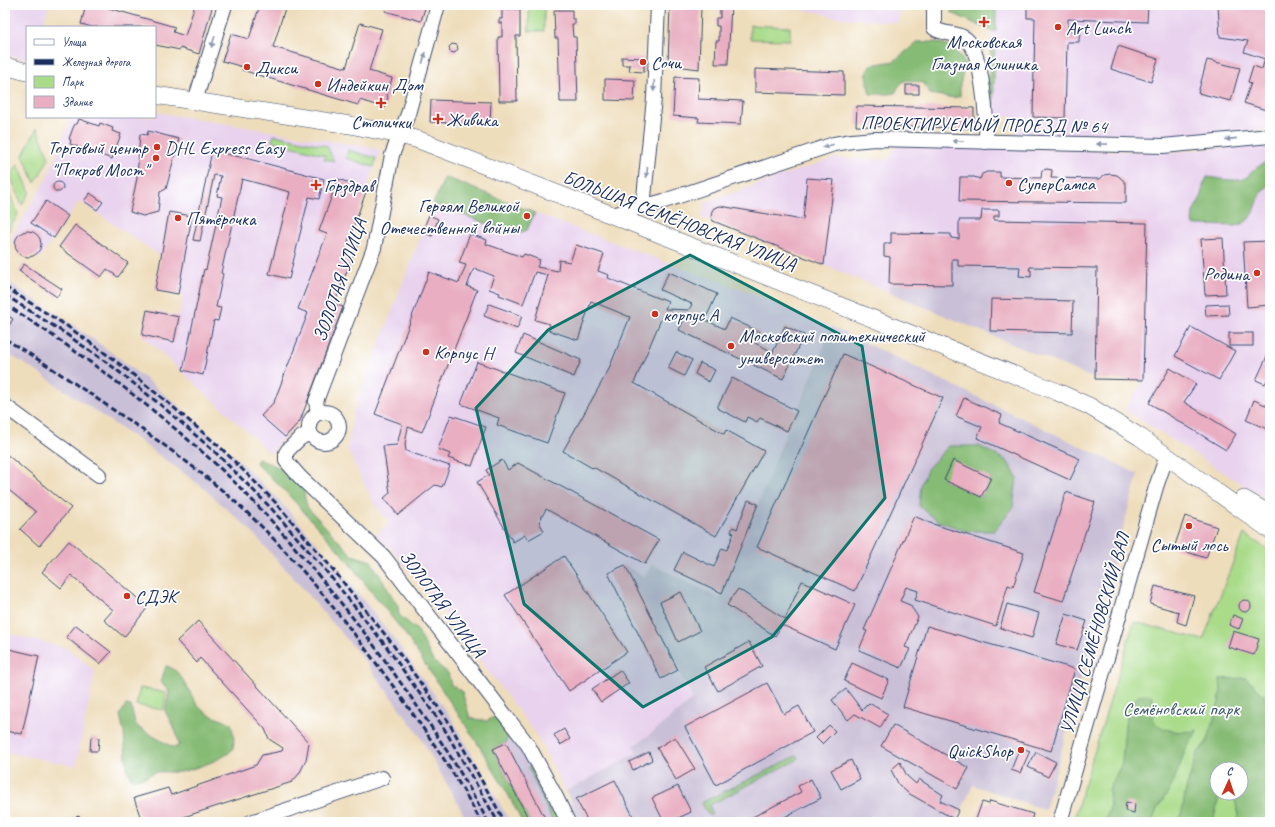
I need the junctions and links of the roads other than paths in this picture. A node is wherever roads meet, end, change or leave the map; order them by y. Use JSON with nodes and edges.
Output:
{"nodes":[{"id":1,"x":226,"y":5,"type":"edge"},
{"id":2,"x":438,"y":5,"type":"edge"},
{"id":3,"x":658,"y":5,"type":"edge"},
{"id":4,"x":934,"y":5,"type":"edge"},
{"id":5,"x":5,"y":66,"type":"edge"},
{"id":6,"x":26,"y":72,"type":"edge"},
{"id":7,"x":5,"y":76,"type":"edge"},
{"id":8,"x":26,"y":76,"type":"edge"},
{"id":9,"x":156,"y":95,"type":"edge"},
{"id":10,"x":195,"y":101,"type":"junction"},
{"id":11,"x":400,"y":135,"type":"junction"},
{"id":12,"x":1270,"y":136,"type":"edge"},
{"id":13,"x":986,"y":142,"type":"junction"},
{"id":14,"x":643,"y":207,"type":"junction"},
{"id":15,"x":612,"y":215,"type":"junction"},
{"id":16,"x":5,"y":406,"type":"edge"},
{"id":17,"x":318,"y":413,"type":"junction"},
{"id":18,"x":310,"y":432,"type":"junction"},
{"id":19,"x":1167,"y":455,"type":"junction"},
{"id":20,"x":99,"y":475,"type":"dead end"},
{"id":21,"x":1267,"y":523,"type":"edge"},
{"id":22,"x":382,"y":778,"type":"dead end"},
{"id":23,"x":251,"y":822,"type":"edge"},
{"id":24,"x":568,"y":822,"type":"edge"},
{"id":25,"x":1060,"y":822,"type":"edge"}],
"edges":[{"from":1,"to":10,"type":"street","one_way":true},
{"from":11,"to":2,"type":"street","name":"ЗОЛОТАЯ УЛИЦА","one_way":true},
{"from":3,"to":14,"type":"street","one_way":true},
{"from":4,"to":13,"type":"street"},
{"from":5,"to":6,"type":"main road"},
{"from":7,"to":8,"type":"main road"},
{"from":9,"to":10,"type":"main road","name":"БОЛЬШАЯ СЕМЁНОВСКАЯ УЛИЦА"},
{"from":10,"to":11,"type":"main road","name":"БОЛЬШАЯ СЕМЁНОВСКАЯ УЛИЦА"},
{"from":11,"to":15,"type":"main road","name":"БОЛЬШАЯ СЕМЁНОВСКАЯ УЛИЦА"},
{"from":11,"to":17,"type":"street","name":"ЗОЛОТАЯ УЛИЦА"},
{"from":12,"to":13,"type":"street","name":"ПРОЕКТИРУЕМЫЙ ПРОЕЗД № 64","one_way":true},
{"from":13,"to":14,"type":"street","name":"ПРОЕКТИРУЕМЫЙ ПРОЕЗД № 64","one_way":true},
{"from":14,"to":15,"type":"street","name":"ПРОЕКТИРУЕМЫЙ ПРОЕЗД № 64"},
{"from":15,"to":19,"type":"main road","name":"БОЛЬШАЯ СЕМЁНОВСКАЯ УЛИЦА"},
{"from":16,"to":20,"type":"street"},
{"from":17,"to":18,"type":"street","name":"ЗОЛОТАЯ УЛИЦА"},
{"from":17,"to":18,"type":"street"},
{"from":18,"to":24,"type":"street","name":"ЗОЛОТАЯ УЛИЦА"},
{"from":19,"to":21,"type":"main road","name":"БОЛЬШАЯ СЕМЁНОВСКАЯ УЛИЦА"},
{"from":19,"to":25,"type":"street","name":"УЛИЦА СЕМЁНОВСКИЙ ВАЛ"},
{"from":22,"to":23,"type":"street"}]}
